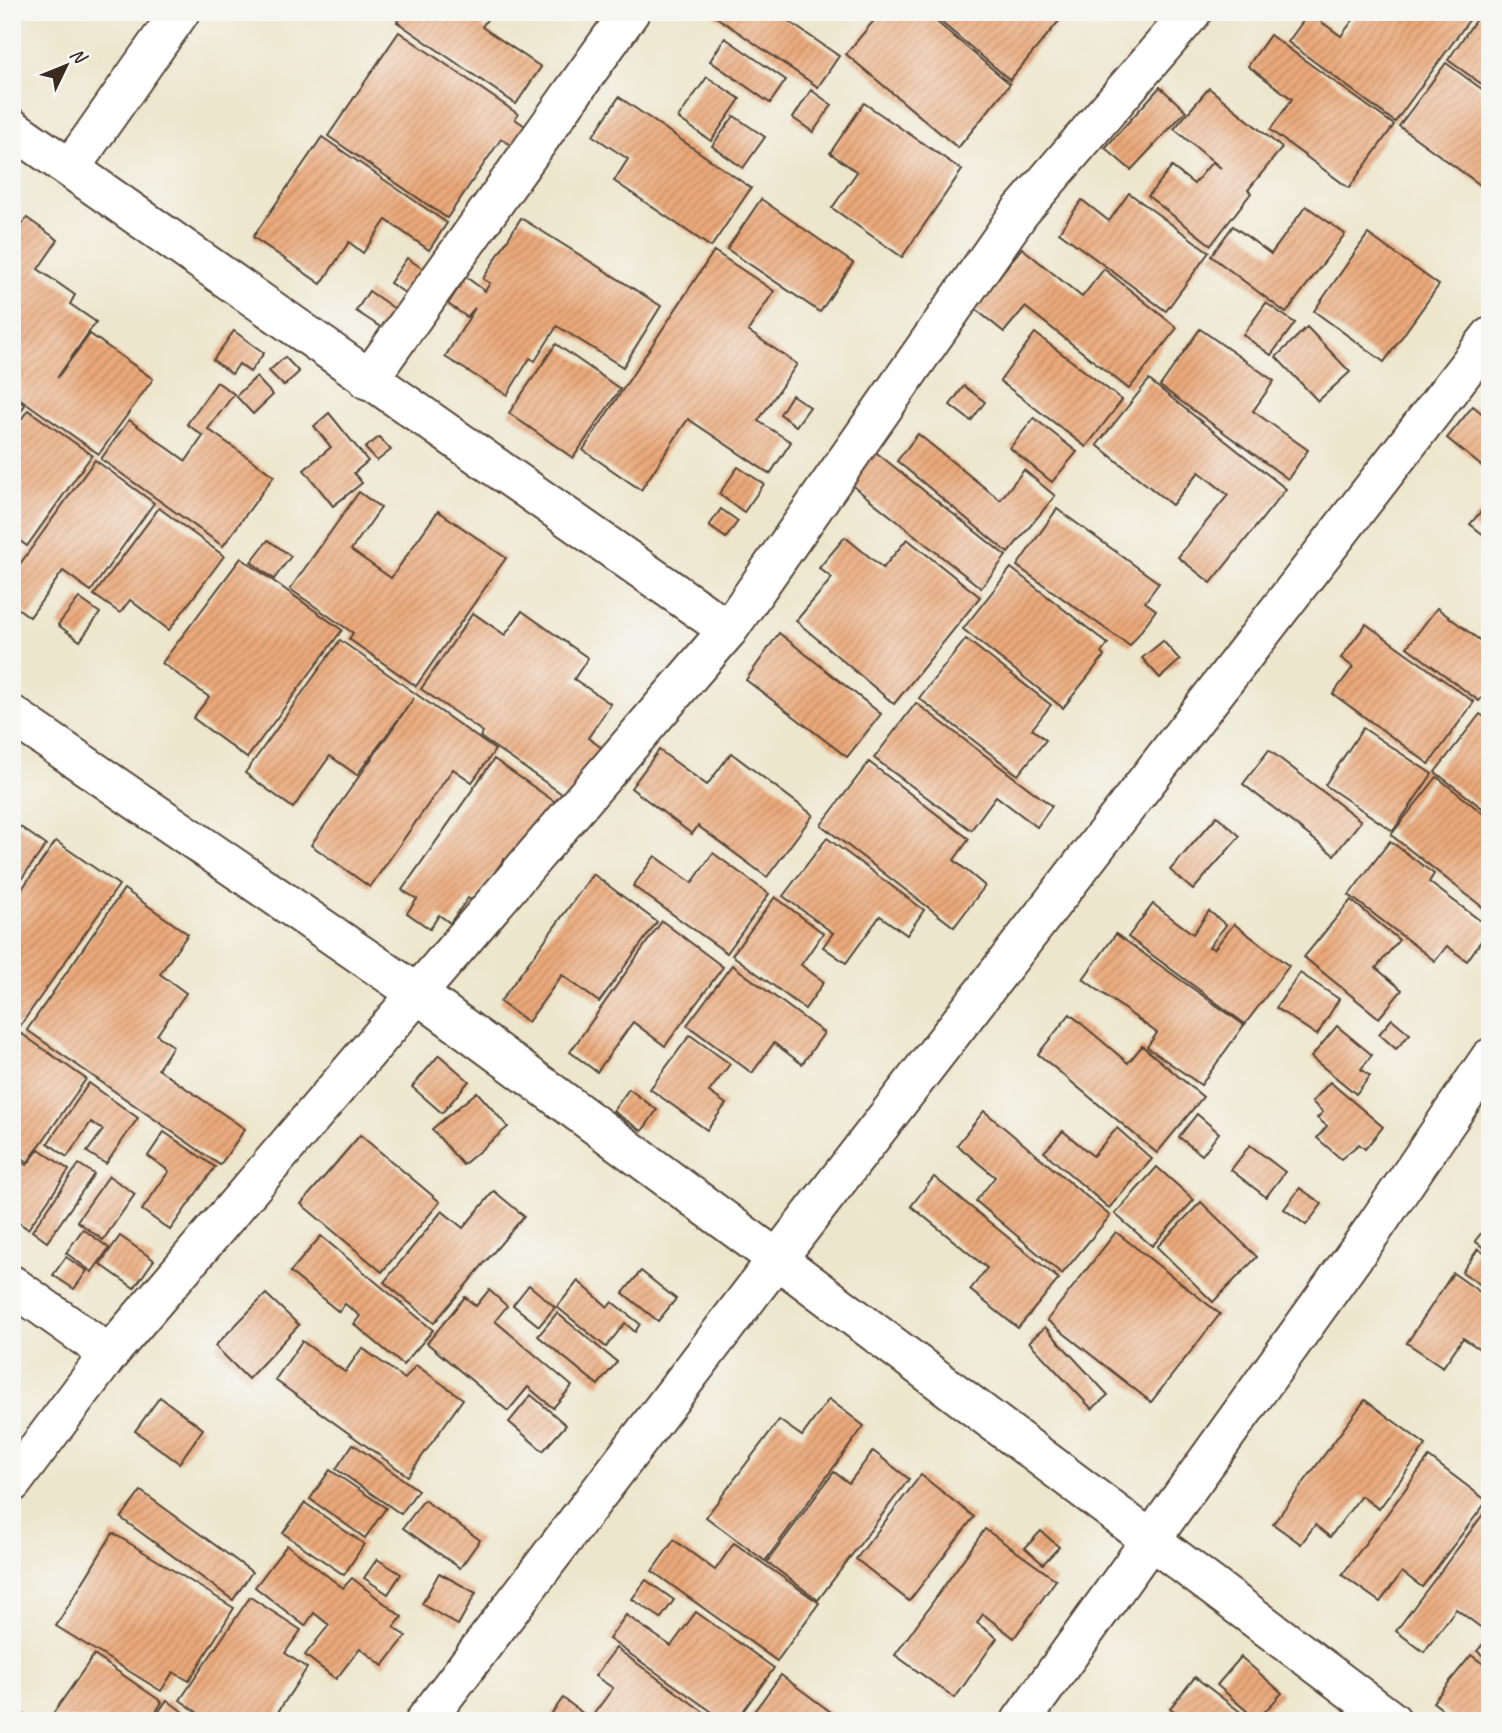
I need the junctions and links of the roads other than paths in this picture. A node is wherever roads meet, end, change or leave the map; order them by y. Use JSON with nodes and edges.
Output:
{"nodes":[{"id":1,"x":180,"y":12,"type":"edge"},
{"id":2,"x":630,"y":12,"type":"edge"},
{"id":3,"x":1192,"y":12,"type":"edge"},
{"id":4,"x":12,"y":128,"type":"edge"},
{"id":5,"x":71,"y":167,"type":"junction"},
{"id":6,"x":1490,"y":338,"type":"edge"},
{"id":7,"x":368,"y":380,"type":"junction"},
{"id":8,"x":728,"y":630,"type":"junction"},
{"id":9,"x":12,"y":715,"type":"edge"},
{"id":10,"x":418,"y":994,"type":"junction"},
{"id":11,"x":1490,"y":1058,"type":"edge"},
{"id":12,"x":777,"y":1259,"type":"junction"},
{"id":13,"x":12,"y":1285,"type":"edge"},
{"id":14,"x":109,"y":1354,"type":"junction"},
{"id":15,"x":12,"y":1483,"type":"edge"},
{"id":16,"x":1151,"y":1541,"type":"junction"},
{"id":17,"x":425,"y":1721,"type":"edge"},
{"id":18,"x":1021,"y":1721,"type":"edge"},
{"id":19,"x":1392,"y":1721,"type":"edge"}],
"edges":[{"from":1,"to":5,"type":"street"},
{"from":2,"to":7,"type":"street"},
{"from":3,"to":8,"type":"street"},
{"from":4,"to":5,"type":"street"},
{"from":5,"to":7,"type":"street"},
{"from":6,"to":12,"type":"street"},
{"from":7,"to":8,"type":"street"},
{"from":8,"to":10,"type":"street"},
{"from":9,"to":10,"type":"street"},
{"from":10,"to":12,"type":"street"},
{"from":10,"to":14,"type":"street"},
{"from":11,"to":16,"type":"street"},
{"from":12,"to":16,"type":"street"},
{"from":12,"to":17,"type":"street"},
{"from":13,"to":14,"type":"street"},
{"from":14,"to":15,"type":"street"},
{"from":16,"to":18,"type":"street"},
{"from":16,"to":19,"type":"street"}]}
